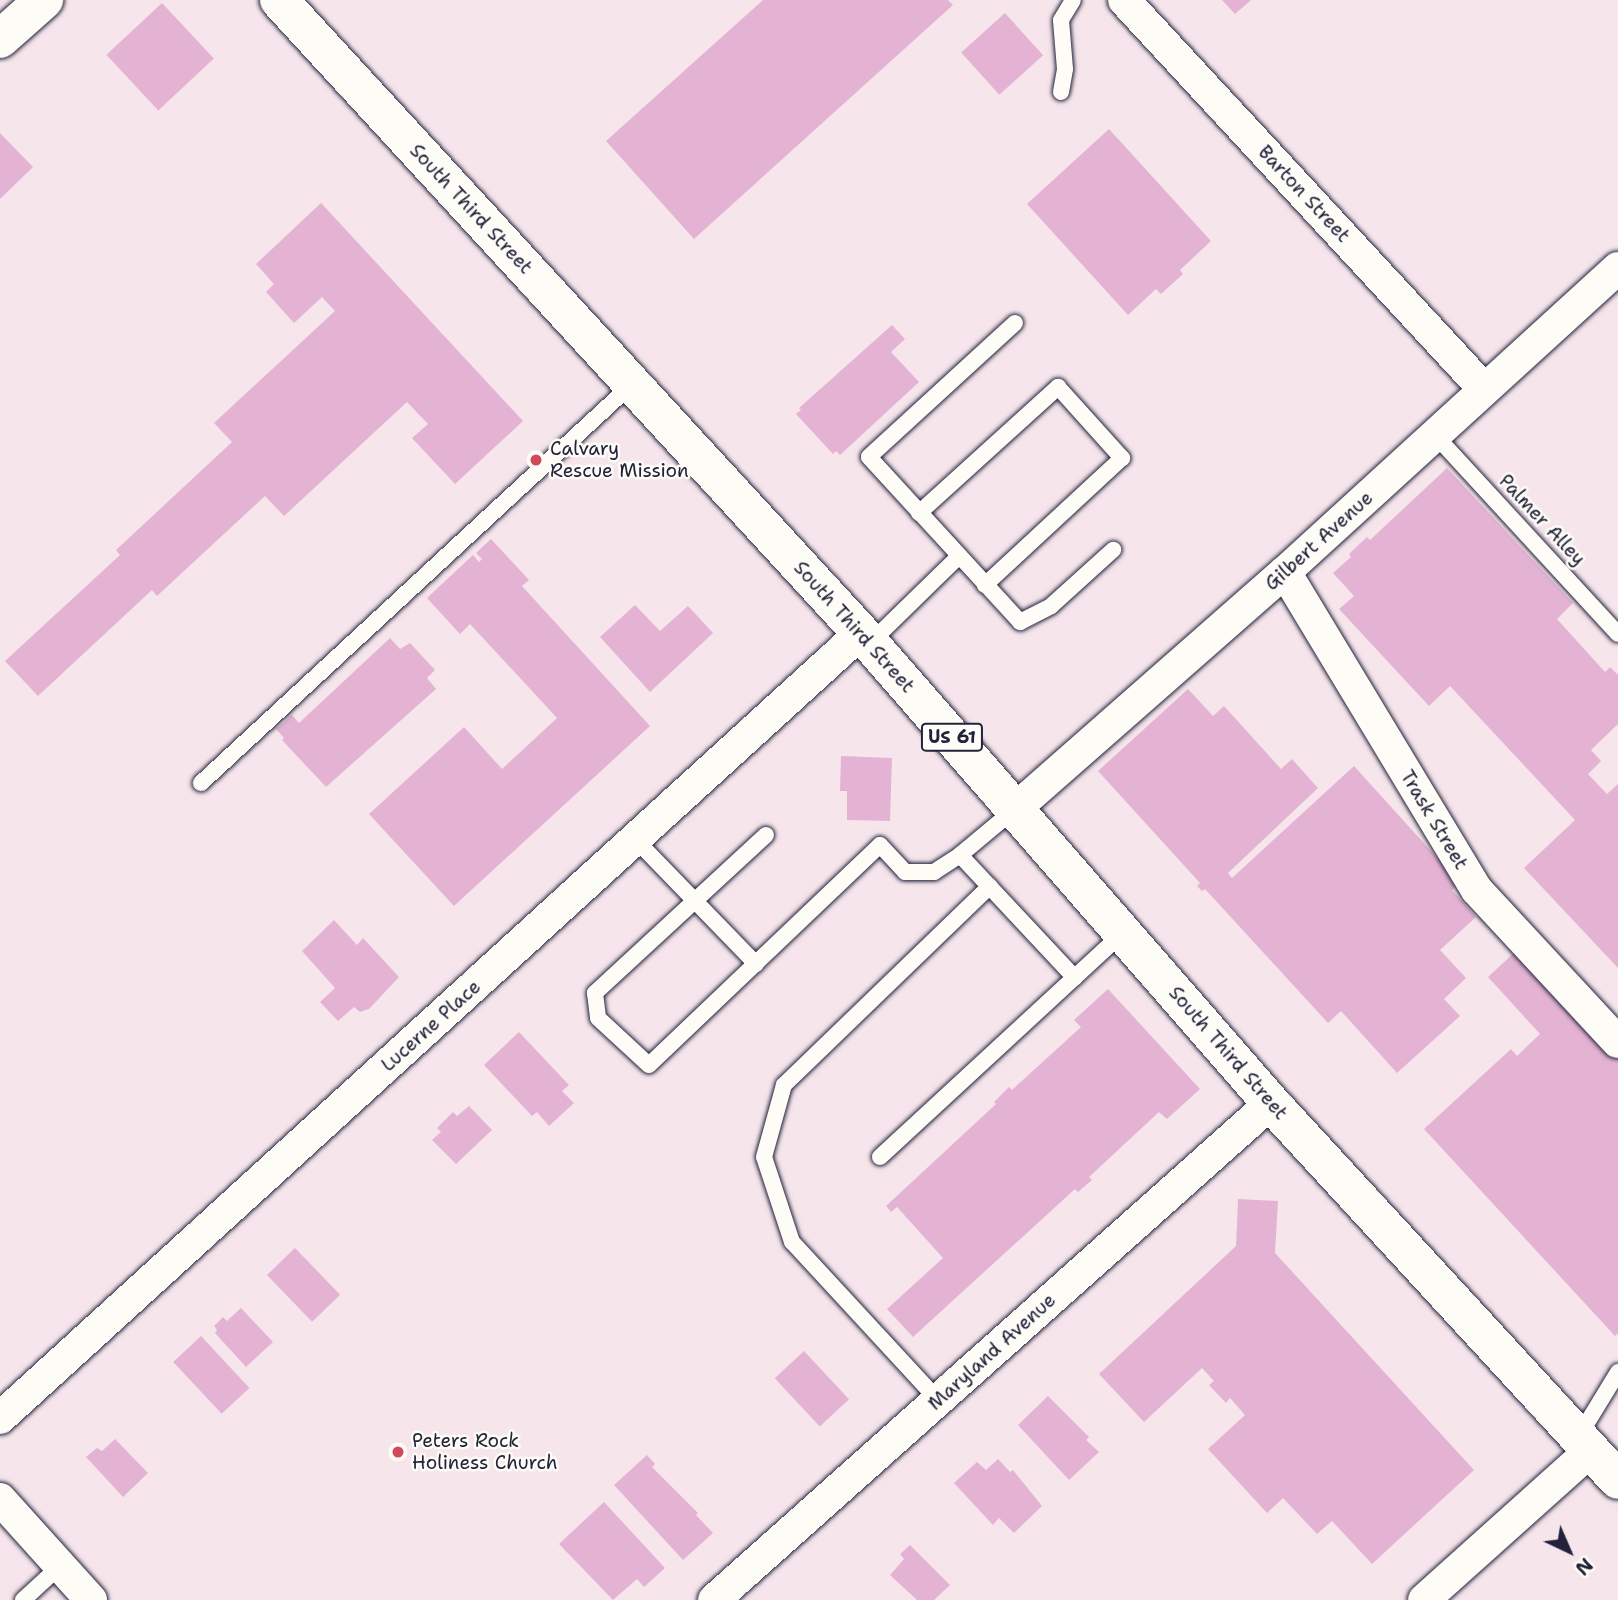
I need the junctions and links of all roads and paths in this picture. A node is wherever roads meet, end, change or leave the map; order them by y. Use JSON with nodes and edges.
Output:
{"nodes":[{"id":1,"x":44,"y":0,"type":"edge"},
{"id":2,"x":279,"y":0,"type":"edge"},
{"id":3,"x":1073,"y":0,"type":"edge"},
{"id":4,"x":1124,"y":0,"type":"edge"},
{"id":5,"x":0,"y":39,"type":"edge"},
{"id":6,"x":1061,"y":92,"type":"dead end"},
{"id":7,"x":1618,"y":268,"type":"edge"},
{"id":8,"x":1015,"y":323,"type":"dead end"},
{"id":9,"x":632,"y":384,"type":"junction"},
{"id":10,"x":1485,"y":389,"type":"junction"},
{"id":11,"x":1435,"y":435,"type":"junction"},
{"id":12,"x":919,"y":513,"type":"junction"},
{"id":13,"x":1113,"y":550,"type":"dead end"},
{"id":14,"x":958,"y":556,"type":"junction"},
{"id":15,"x":1285,"y":572,"type":"junction"},
{"id":16,"x":985,"y":585,"type":"junction"},
{"id":17,"x":1618,"y":634,"type":"edge"},
{"id":18,"x":866,"y":638,"type":"junction"},
{"id":19,"x":201,"y":783,"type":"dead end"},
{"id":20,"x":1015,"y":809,"type":"junction"},
{"id":21,"x":766,"y":835,"type":"dead end"},
{"id":22,"x":635,"y":839,"type":"junction"},
{"id":23,"x":960,"y":855,"type":"junction"},
{"id":24,"x":990,"y":886,"type":"junction"},
{"id":25,"x":694,"y":902,"type":"junction"},
{"id":26,"x":1123,"y":933,"type":"junction"},
{"id":27,"x":756,"y":964,"type":"junction"},
{"id":28,"x":1075,"y":978,"type":"junction"},
{"id":29,"x":1618,"y":1042,"type":"edge"},
{"id":30,"x":1270,"y":1103,"type":"junction"},
{"id":31,"x":880,"y":1157,"type":"dead end"},
{"id":32,"x":1618,"y":1372,"type":"edge"},
{"id":33,"x":938,"y":1400,"type":"junction"},
{"id":34,"x":0,"y":1418,"type":"edge"},
{"id":35,"x":1585,"y":1443,"type":"junction"},
{"id":36,"x":1618,"y":1480,"type":"edge"},
{"id":37,"x":0,"y":1499,"type":"edge"},
{"id":38,"x":60,"y":1566,"type":"junction"},
{"id":39,"x":23,"y":1600,"type":"edge"},
{"id":40,"x":91,"y":1600,"type":"edge"},
{"id":41,"x":714,"y":1600,"type":"edge"},
{"id":42,"x":1424,"y":1600,"type":"edge"}],
"edges":[{"from":1,"to":5,"type":"main road"},
{"from":2,"to":9,"type":"main road","name":"South Third Street","number":"US 61"},
{"from":3,"to":6,"type":"lane"},
{"from":4,"to":10,"type":"street","name":"Barton Street"},
{"from":7,"to":10,"type":"street","name":"Gilbert Avenue"},
{"from":8,"to":12,"type":"lane"},
{"from":9,"to":18,"type":"main road","name":"South Third Street","number":"US 61"},
{"from":9,"to":19,"type":"lane"},
{"from":10,"to":11,"type":"street","name":"Gilbert Avenue"},
{"from":11,"to":15,"type":"street","name":"Gilbert Avenue"},
{"from":11,"to":17,"type":"lane","name":"Palmer Alley"},
{"from":12,"to":14,"type":"lane"},
{"from":12,"to":16,"type":"lane"},
{"from":13,"to":16,"type":"lane"},
{"from":14,"to":16,"type":"lane"},
{"from":14,"to":18,"type":"lane"},
{"from":15,"to":20,"type":"street","name":"Gilbert Avenue"},
{"from":15,"to":29,"type":"street","name":"Trask Street"},
{"from":18,"to":20,"type":"main road","name":"South Third Street","number":"US 61"},
{"from":18,"to":22,"type":"street","name":"Lucerne Place"},
{"from":20,"to":23,"type":"lane"},
{"from":20,"to":26,"type":"main road","name":"South Third Street","number":"US 61"},
{"from":21,"to":25,"type":"lane"},
{"from":22,"to":25,"type":"lane"},
{"from":22,"to":34,"type":"street","name":"Lucerne Place"},
{"from":23,"to":24,"type":"lane"},
{"from":23,"to":27,"type":"lane"},
{"from":24,"to":28,"type":"lane"},
{"from":24,"to":33,"type":"lane"},
{"from":25,"to":27,"type":"lane"},
{"from":25,"to":27,"type":"lane"},
{"from":26,"to":28,"type":"lane"},
{"from":26,"to":30,"type":"main road","name":"South Third Street","number":"US 61"},
{"from":28,"to":31,"type":"lane"},
{"from":30,"to":33,"type":"street","name":"Maryland Avenue"},
{"from":30,"to":35,"type":"main road","name":"South Third Street","number":"US 61"},
{"from":32,"to":35,"type":"lane"},
{"from":33,"to":41,"type":"street","name":"Maryland Avenue"},
{"from":35,"to":36,"type":"main road","name":"South Third Street","number":"US 61"},
{"from":35,"to":42,"type":"street"},
{"from":37,"to":38,"type":"street"},
{"from":38,"to":39,"type":"lane"},
{"from":38,"to":40,"type":"street"}]}
